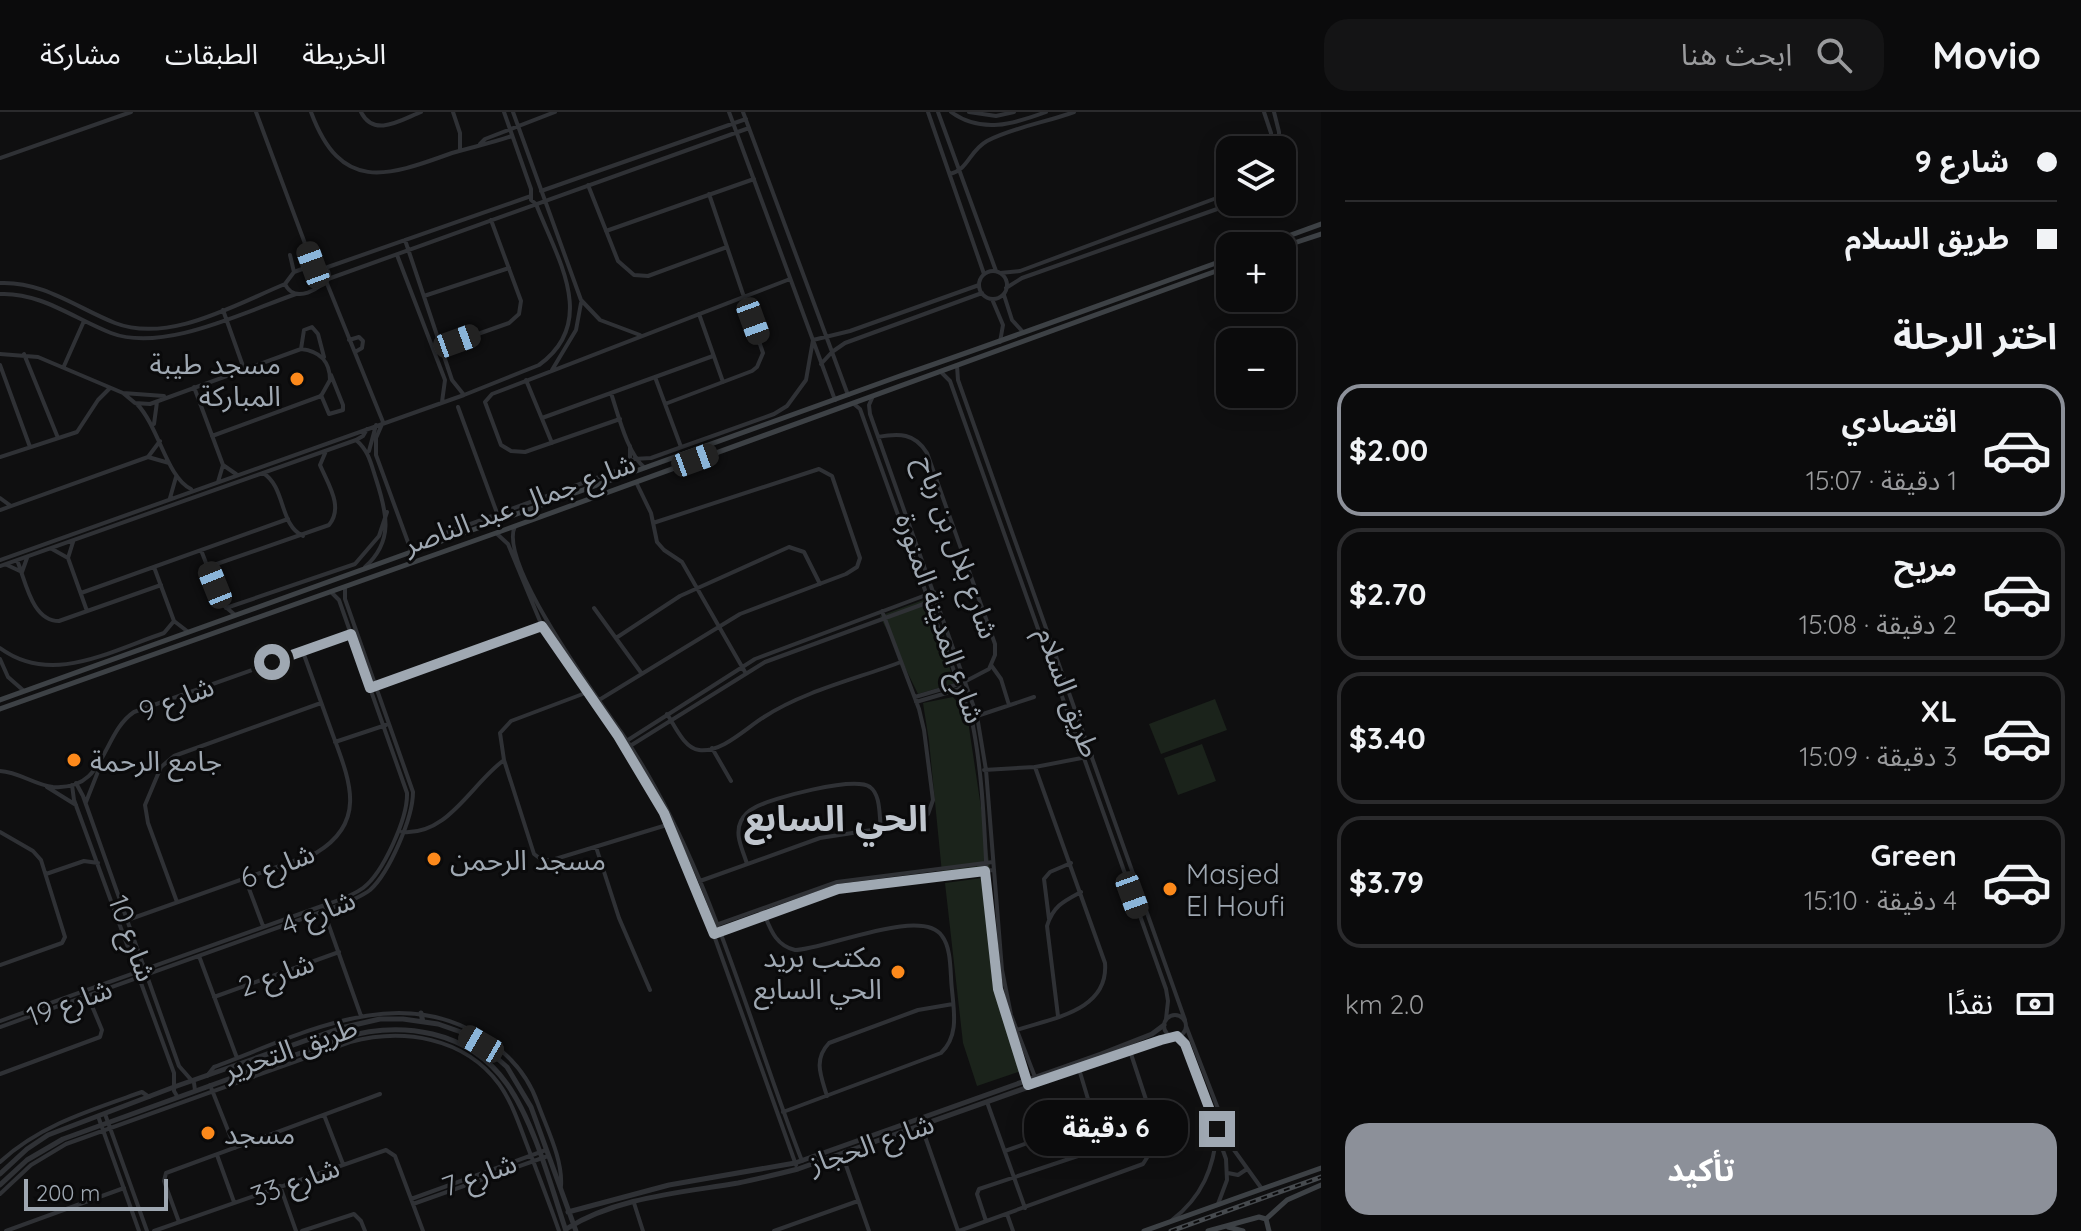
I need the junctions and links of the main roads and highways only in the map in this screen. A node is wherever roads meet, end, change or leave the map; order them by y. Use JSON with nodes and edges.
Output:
{"nodes":[{"id":1,"x":1321,"y":224,"type":"edge"},
{"id":2,"x":1296,"y":233,"type":"edge"},
{"id":3,"x":1321,"y":234,"type":"edge"},
{"id":4,"x":1296,"y":242,"type":"edge"},
{"id":5,"x":1216,"y":263,"type":"edge"},
{"id":6,"x":1216,"y":271,"type":"edge"},
{"id":7,"x":1189,"y":272,"type":"junction"},
{"id":8,"x":1171,"y":279,"type":"junction"},
{"id":9,"x":1192,"y":280,"type":"junction"},
{"id":10,"x":1174,"y":287,"type":"junction"},
{"id":11,"x":739,"y":434,"type":"junction"},
{"id":12,"x":725,"y":439,"type":"junction"},
{"id":13,"x":742,"y":442,"type":"junction"},
{"id":14,"x":729,"y":448,"type":"junction"},
{"id":15,"x":126,"y":653,"type":"junction"},
{"id":16,"x":107,"y":660,"type":"junction"},
{"id":17,"x":129,"y":663,"type":"junction"},
{"id":18,"x":111,"y":669,"type":"junction"},
{"id":19,"x":0,"y":700,"type":"edge"},
{"id":20,"x":0,"y":709,"type":"edge"},
{"id":21,"x":1321,"y":1168,"type":"edge"},
{"id":22,"x":1321,"y":1185,"type":"edge"},
{"id":23,"x":1266,"y":1219,"type":"junction"},
{"id":24,"x":1223,"y":1226,"type":"junction"},
{"id":25,"x":1144,"y":1231,"type":"edge"},
{"id":26,"x":1208,"y":1231,"type":"edge"},
{"id":27,"x":1243,"y":1231,"type":"edge"},
{"id":28,"x":1269,"y":1231,"type":"edge"}],
"edges":[{"from":1,"to":2,"type":"main road"},
{"from":3,"to":4,"type":"main road"},
{"from":5,"to":7,"type":"main road","name":"شارع جمال عبد الناصر"},
{"from":6,"to":9,"type":"main road","name":"شارع جمال عبد الناصر"},
{"from":7,"to":8,"type":"main road","name":"شارع جمال عبد الناصر"},
{"from":7,"to":9,"type":"main road"},
{"from":8,"to":10,"type":"main road"},
{"from":8,"to":11,"type":"main road","name":"شارع جمال عبد الناصر"},
{"from":9,"to":10,"type":"main road","name":"شارع جمال عبد الناصر"},
{"from":10,"to":13,"type":"main road","name":"شارع جمال عبد الناصر"},
{"from":11,"to":12,"type":"main road","name":"شارع جمال عبد الناصر"},
{"from":11,"to":13,"type":"main road"},
{"from":12,"to":14,"type":"main road"},
{"from":12,"to":15,"type":"main road","name":"شارع جمال عبد الناصر"},
{"from":13,"to":14,"type":"main road","name":"شارع جمال عبد الناصر"},
{"from":14,"to":17,"type":"main road","name":"شارع جمال عبد الناصر"},
{"from":15,"to":16,"type":"main road","name":"شارع جمال عبد الناصر"},
{"from":15,"to":17,"type":"main road"},
{"from":16,"to":18,"type":"main road"},
{"from":16,"to":19,"type":"main road","name":"شارع جمال عبد الناصر"},
{"from":17,"to":18,"type":"main road","name":"شارع جمال عبد الناصر"},
{"from":18,"to":20,"type":"main road","name":"شارع جمال عبد الناصر"},
{"from":21,"to":25,"type":"main road"},
{"from":22,"to":23,"type":"main road"},
{"from":23,"to":24,"type":"main road"},
{"from":23,"to":28,"type":"main road"},
{"from":24,"to":26,"type":"main road"},
{"from":24,"to":27,"type":"main road"}]}
